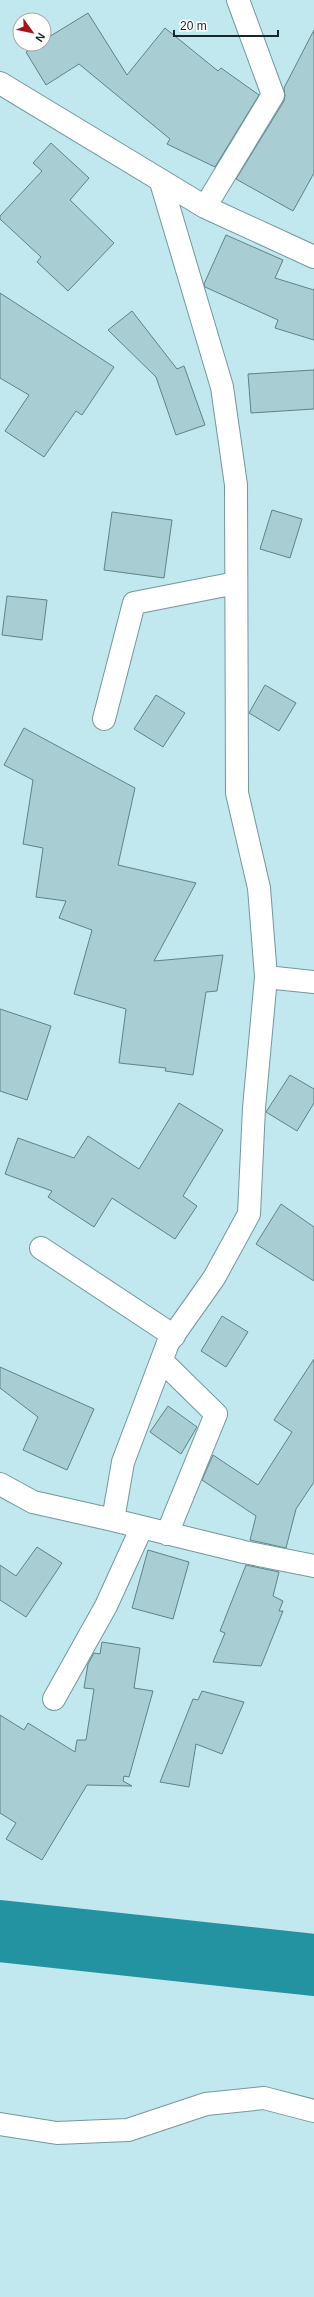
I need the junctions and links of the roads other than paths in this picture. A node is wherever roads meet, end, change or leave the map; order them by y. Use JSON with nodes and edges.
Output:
{"nodes":[{"id":1,"x":238,"y":0,"type":"edge"},
{"id":2,"x":0,"y":83,"type":"edge"},
{"id":3,"x":161,"y":182,"type":"junction"},
{"id":4,"x":205,"y":207,"type":"junction"},
{"id":5,"x":314,"y":257,"type":"edge"},
{"id":6,"x":236,"y":583,"type":"junction"},
{"id":7,"x":104,"y":720,"type":"dead end"},
{"id":8,"x":266,"y":977,"type":"junction"},
{"id":9,"x":314,"y":982,"type":"edge"},
{"id":10,"x":41,"y":1248,"type":"dead end"},
{"id":11,"x":174,"y":1336,"type":"junction"},
{"id":12,"x":162,"y":1361,"type":"junction"},
{"id":13,"x":0,"y":1484,"type":"edge"},
{"id":14,"x":113,"y":1520,"type":"junction"},
{"id":15,"x":142,"y":1527,"type":"junction"},
{"id":16,"x":167,"y":1534,"type":"junction"},
{"id":17,"x":314,"y":1566,"type":"edge"},
{"id":18,"x":54,"y":1699,"type":"dead end"},
{"id":19,"x":314,"y":2110,"type":"edge"},
{"id":20,"x":0,"y":2124,"type":"edge"}],
"edges":[{"from":1,"to":4,"type":"street"},
{"from":2,"to":3,"type":"street"},
{"from":3,"to":4,"type":"street"},
{"from":3,"to":6,"type":"street"},
{"from":4,"to":5,"type":"street"},
{"from":6,"to":7,"type":"street"},
{"from":6,"to":8,"type":"street"},
{"from":8,"to":9,"type":"street"},
{"from":8,"to":11,"type":"street"},
{"from":10,"to":11,"type":"street"},
{"from":11,"to":12,"type":"street"},
{"from":12,"to":14,"type":"street"},
{"from":12,"to":16,"type":"street"},
{"from":13,"to":14,"type":"street"},
{"from":14,"to":15,"type":"street"},
{"from":15,"to":16,"type":"street"},
{"from":15,"to":18,"type":"street"},
{"from":16,"to":17,"type":"street"},
{"from":19,"to":20,"type":"street"}]}
